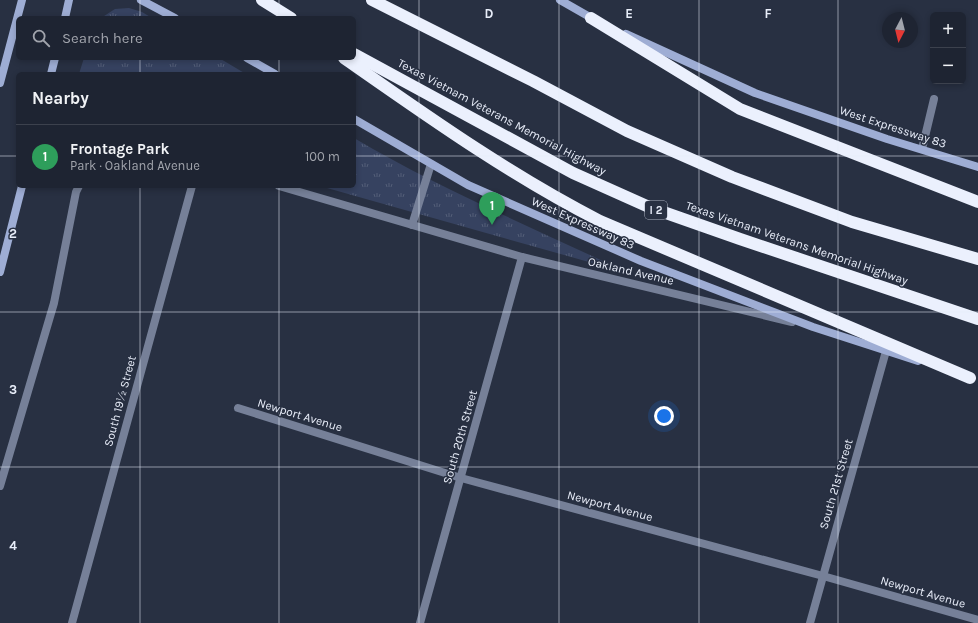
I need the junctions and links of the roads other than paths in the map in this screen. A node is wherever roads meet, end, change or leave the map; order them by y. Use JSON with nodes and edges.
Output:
{"nodes":[{"id":1,"x":22,"y":0,"type":"edge"},
{"id":2,"x":69,"y":0,"type":"edge"},
{"id":3,"x":141,"y":0,"type":"edge"},
{"id":4,"x":153,"y":0,"type":"edge"},
{"id":5,"x":262,"y":0,"type":"edge"},
{"id":6,"x":372,"y":0,"type":"edge"},
{"id":7,"x":560,"y":0,"type":"edge"},
{"id":8,"x":165,"y":12,"type":"junction"},
{"id":9,"x":18,"y":16,"type":"edge"},
{"id":10,"x":65,"y":16,"type":"edge"},
{"id":11,"x":172,"y":16,"type":"edge"},
{"id":12,"x":284,"y":16,"type":"edge"},
{"id":13,"x":288,"y":16,"type":"edge"},
{"id":14,"x":591,"y":18,"type":"junction"},
{"id":15,"x":16,"y":23,"type":"edge"},
{"id":16,"x":356,"y":55,"type":"edge"},
{"id":17,"x":54,"y":60,"type":"edge"},
{"id":18,"x":250,"y":60,"type":"edge"},
{"id":19,"x":347,"y":60,"type":"edge"},
{"id":20,"x":52,"y":72,"type":"edge"},
{"id":21,"x":272,"y":72,"type":"edge"},
{"id":22,"x":0,"y":83,"type":"edge"},
{"id":23,"x":934,"y":99,"type":"dead end"},
{"id":24,"x":356,"y":120,"type":"edge"},
{"id":25,"x":922,"y":149,"type":"junction"},
{"id":26,"x":431,"y":164,"type":"junction"},
{"id":27,"x":978,"y":167,"type":"edge"},
{"id":28,"x":21,"y":188,"type":"edge"},
{"id":29,"x":78,"y":188,"type":"edge"},
{"id":30,"x":191,"y":188,"type":"edge"},
{"id":31,"x":286,"y":188,"type":"edge"},
{"id":32,"x":978,"y":202,"type":"edge"},
{"id":33,"x":412,"y":225,"type":"junction"},
{"id":34,"x":522,"y":257,"type":"junction"},
{"id":35,"x":978,"y":259,"type":"edge"},
{"id":36,"x":0,"y":272,"type":"edge"},
{"id":37,"x":978,"y":319,"type":"edge"},
{"id":38,"x":813,"y":327,"type":"junction"},
{"id":39,"x":886,"y":352,"type":"junction"},
{"id":40,"x":974,"y":379,"type":"edge"},
{"id":41,"x":238,"y":408,"type":"dead end"},
{"id":42,"x":461,"y":478,"type":"junction"},
{"id":43,"x":0,"y":486,"type":"edge"},
{"id":44,"x":823,"y":576,"type":"junction"},
{"id":45,"x":978,"y":620,"type":"edge"},
{"id":46,"x":72,"y":623,"type":"edge"},
{"id":47,"x":420,"y":623,"type":"edge"},
{"id":48,"x":810,"y":623,"type":"edge"}],
"edges":[{"from":1,"to":9,"type":"main road"},
{"from":2,"to":10,"type":"main road"},
{"from":3,"to":8,"type":"main road"},
{"from":4,"to":8,"type":"main road"},
{"from":5,"to":12,"type":"highway"},
{"from":5,"to":13,"type":"highway"},
{"from":6,"to":35,"type":"highway"},
{"from":7,"to":14,"type":"main road","name":"West Expressway 83"},
{"from":8,"to":11,"type":"main road"},
{"from":14,"to":25,"type":"main road","name":"West Expressway 83"},
{"from":14,"to":32,"type":"highway"},
{"from":15,"to":22,"type":"main road"},
{"from":16,"to":37,"type":"highway","name":"Texas Vietnam Veterans Memorial Highway","number":"I 2"},
{"from":17,"to":20,"type":"main road"},
{"from":18,"to":21,"type":"main road"},
{"from":19,"to":40,"type":"highway"},
{"from":23,"to":25,"type":"street"},
{"from":24,"to":26,"type":"main road","name":"West Expressway 83"},
{"from":25,"to":27,"type":"main road","name":"West Expressway 83"},
{"from":26,"to":33,"type":"street"},
{"from":26,"to":38,"type":"main road","name":"West Expressway 83"},
{"from":28,"to":36,"type":"main road"},
{"from":29,"to":43,"type":"street"},
{"from":30,"to":46,"type":"street","name":"South 19½ Street"},
{"from":31,"to":33,"type":"street","name":"Oakland Avenue"},
{"from":33,"to":34,"type":"street","name":"Oakland Avenue"},
{"from":34,"to":38,"type":"street","name":"Oakland Avenue"},
{"from":34,"to":42,"type":"street","name":"South 20th Street"},
{"from":38,"to":39,"type":"main road","name":"Oakland Avenue"},
{"from":39,"to":40,"type":"main road","name":"Oakland Avenue"},
{"from":39,"to":44,"type":"street","name":"South 21st Street"},
{"from":41,"to":42,"type":"street","name":"Newport Avenue"},
{"from":42,"to":44,"type":"street","name":"Newport Avenue"},
{"from":42,"to":47,"type":"street","name":"South 20th Street"},
{"from":44,"to":45,"type":"street","name":"Newport Avenue"},
{"from":44,"to":48,"type":"street","name":"South 21st Street"}]}
